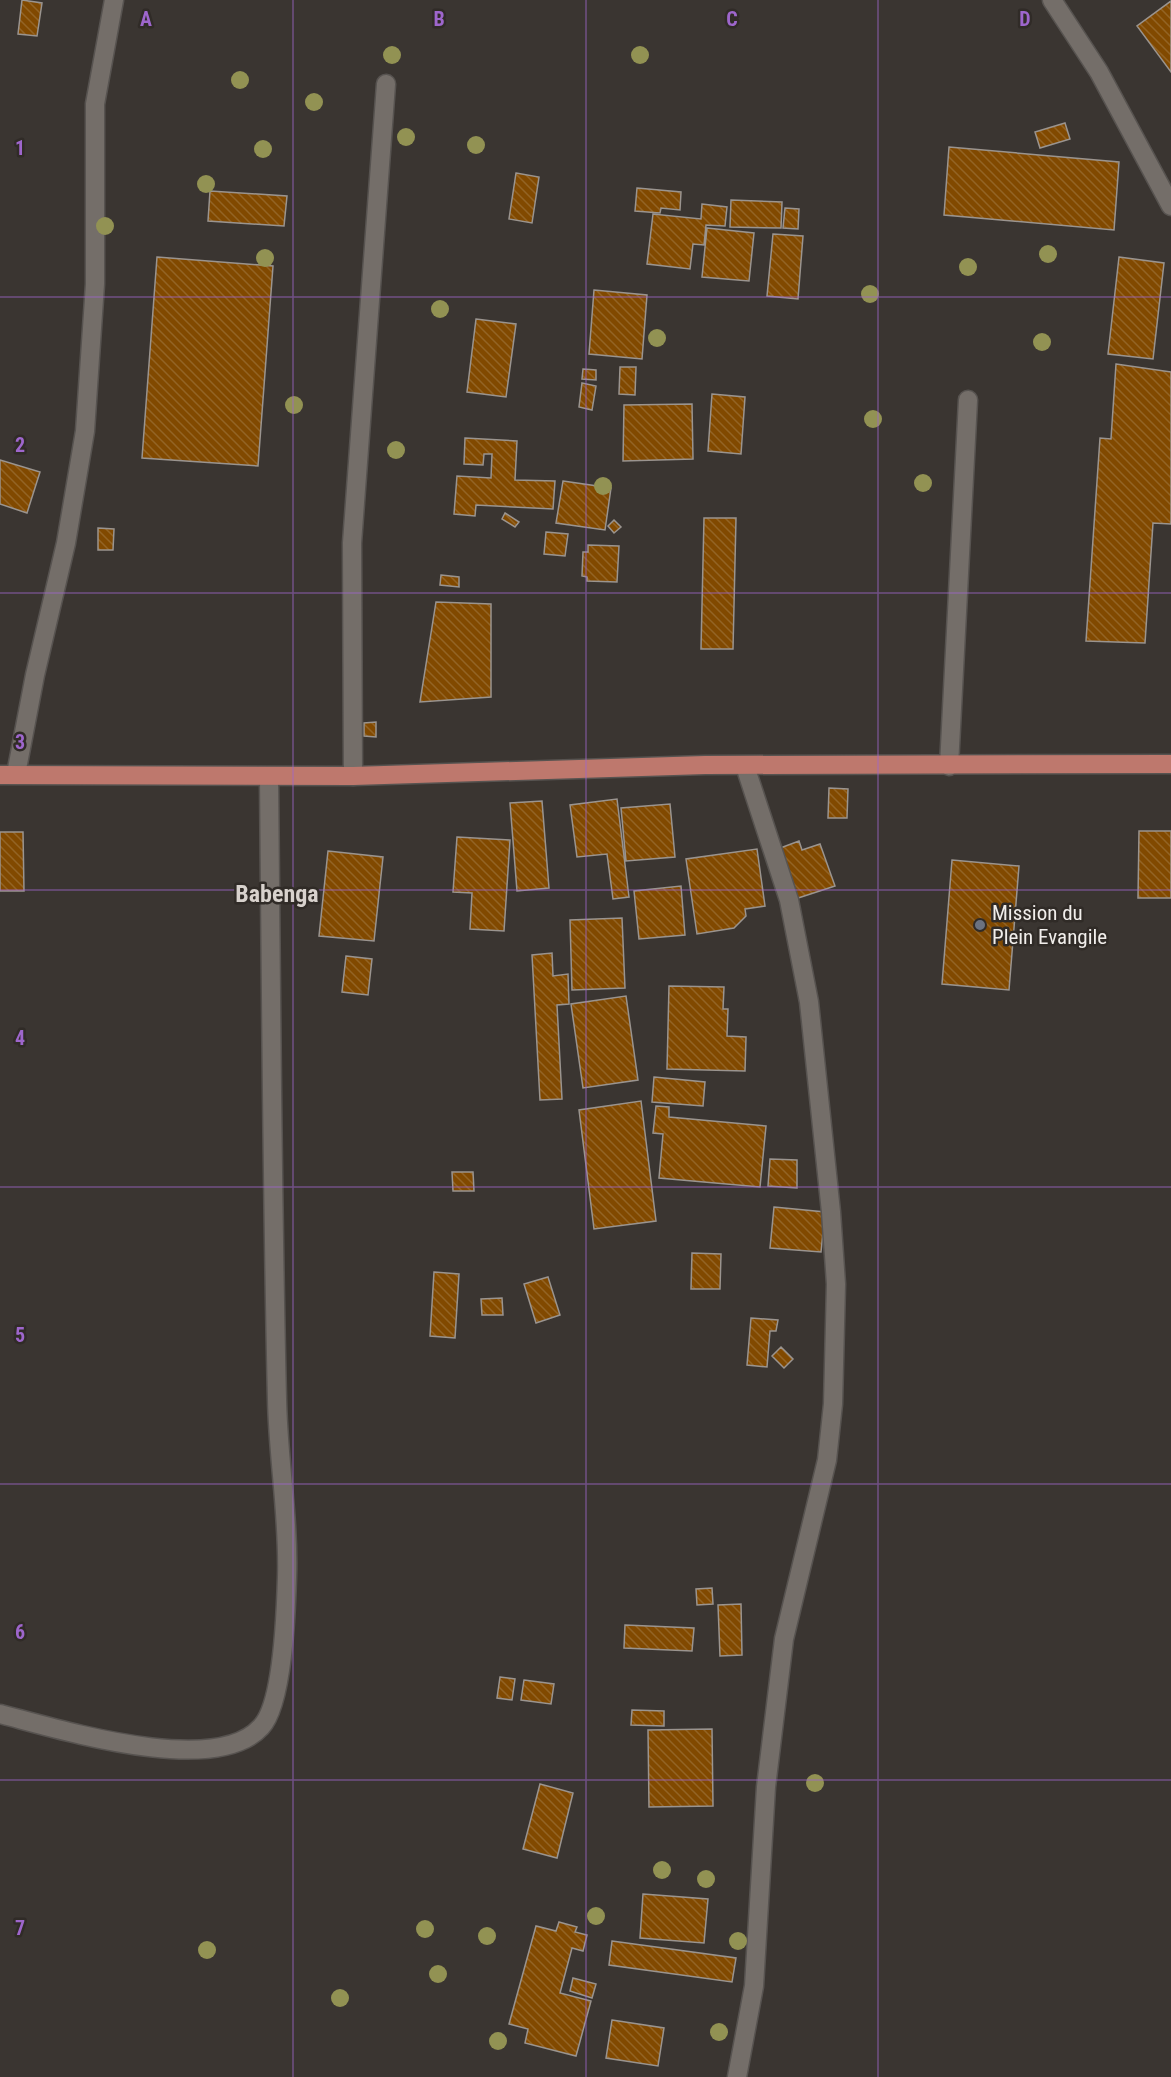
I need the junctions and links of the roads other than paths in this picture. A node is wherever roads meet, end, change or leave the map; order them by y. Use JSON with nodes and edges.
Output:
{"nodes":[{"id":1,"x":114,"y":0,"type":"edge"},
{"id":2,"x":1052,"y":0,"type":"edge"},
{"id":3,"x":386,"y":84,"type":"dead end"},
{"id":4,"x":1171,"y":206,"type":"edge"},
{"id":5,"x":968,"y":400,"type":"dead end"},
{"id":6,"x":1171,"y":764,"type":"edge"},
{"id":7,"x":745,"y":766,"type":"junction"},
{"id":8,"x":949,"y":766,"type":"junction"},
{"id":9,"x":8,"y":774,"type":"edge"},
{"id":10,"x":353,"y":776,"type":"junction"},
{"id":11,"x":269,"y":777,"type":"junction"},
{"id":12,"x":0,"y":1714,"type":"edge"},
{"id":13,"x":737,"y":2077,"type":"edge"}],
"edges":[{"from":1,"to":9,"type":"street"},
{"from":2,"to":4,"type":"street"},
{"from":3,"to":10,"type":"street"},
{"from":5,"to":8,"type":"street"},
{"from":6,"to":8,"type":"main road"},
{"from":7,"to":8,"type":"main road"},
{"from":7,"to":10,"type":"main road"},
{"from":7,"to":13,"type":"street"},
{"from":9,"to":11,"type":"main road"},
{"from":10,"to":11,"type":"main road"},
{"from":11,"to":12,"type":"street"}]}
